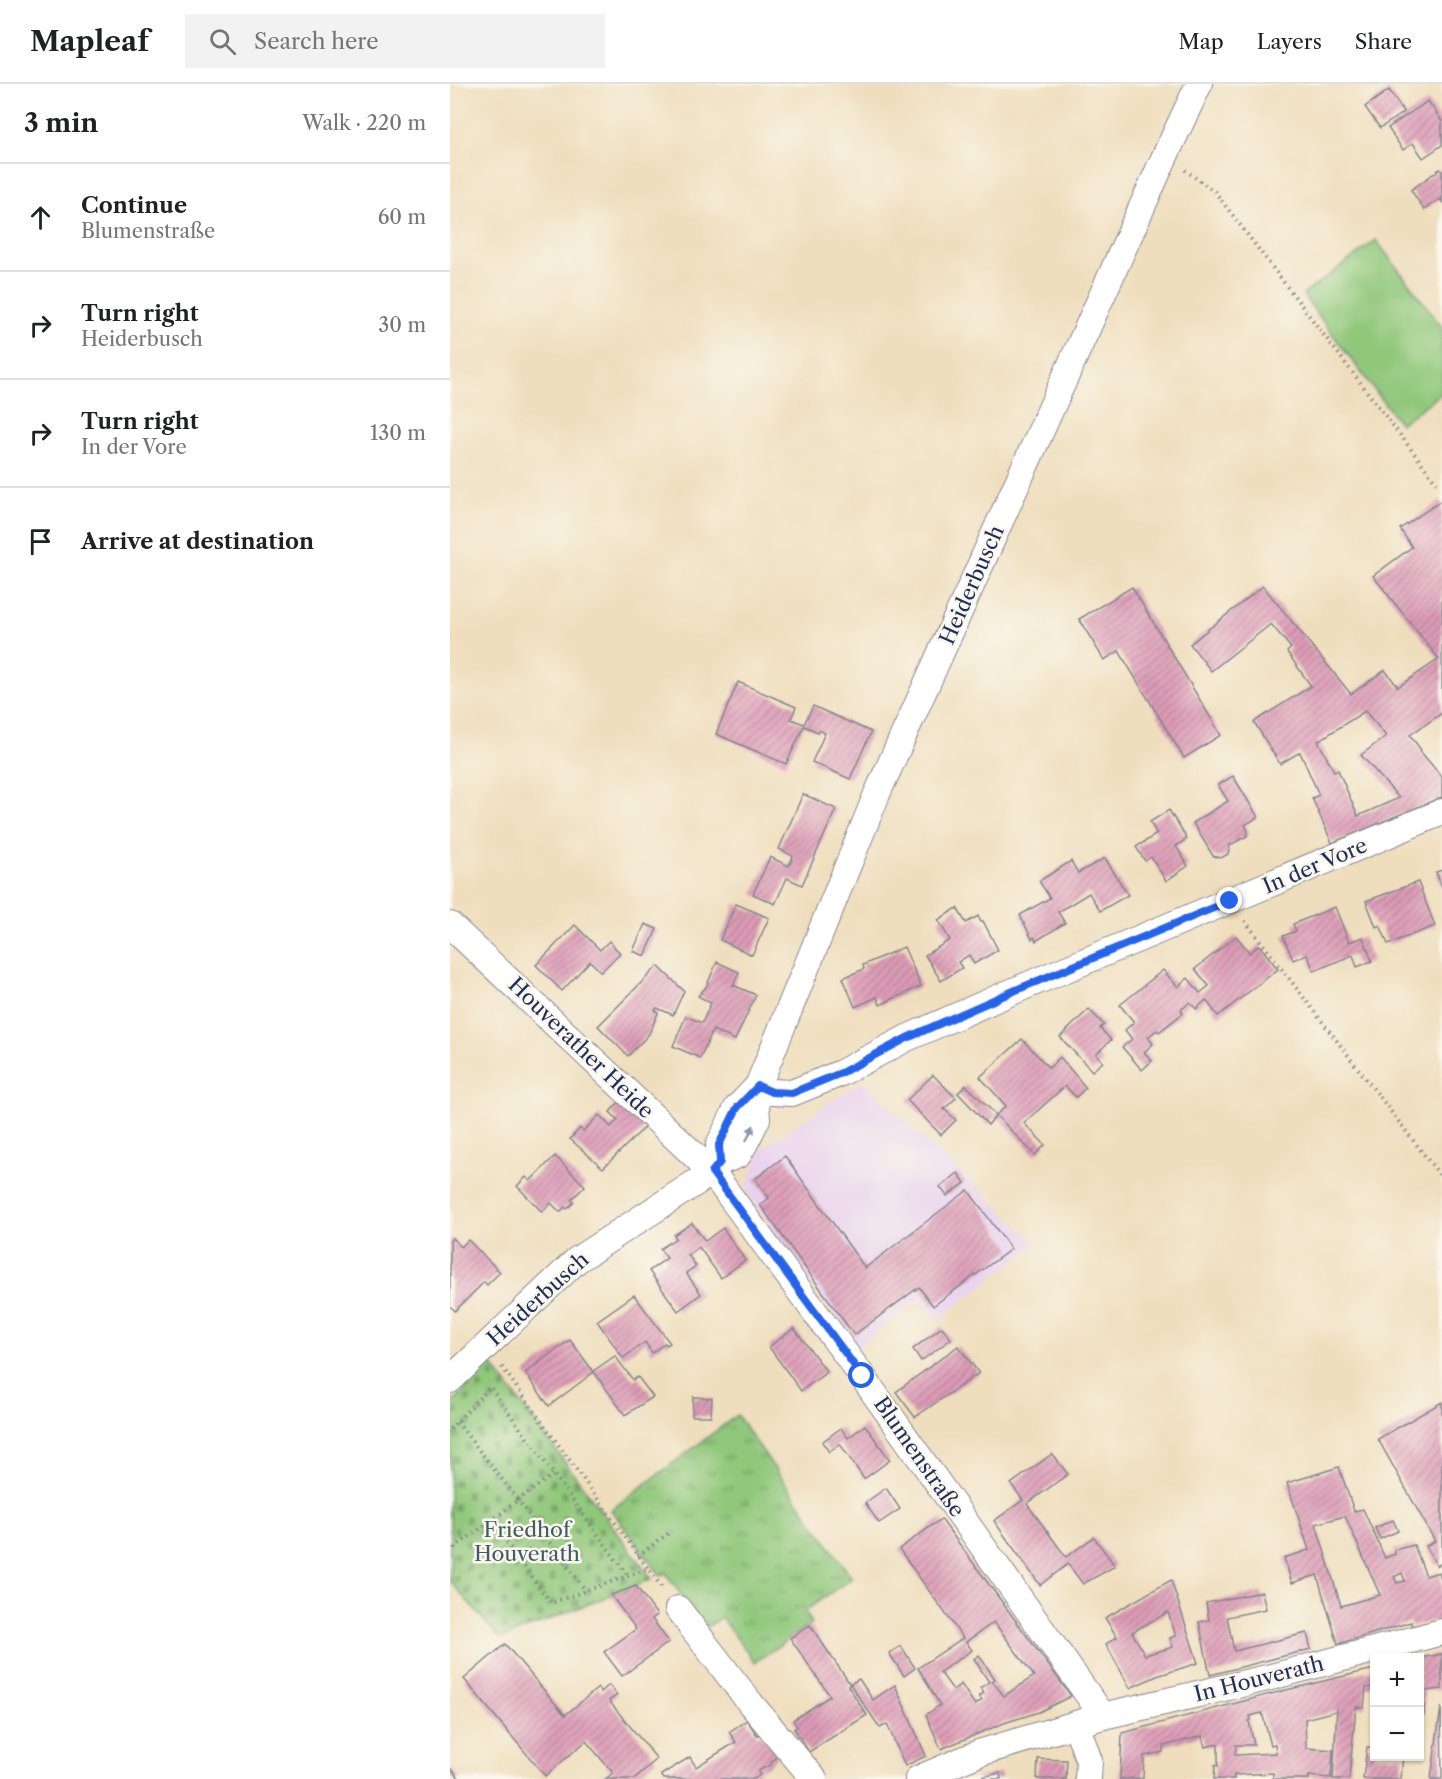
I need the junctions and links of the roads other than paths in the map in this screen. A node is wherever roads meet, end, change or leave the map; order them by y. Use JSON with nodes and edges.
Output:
{"nodes":[{"id":1,"x":1199,"y":84,"type":"edge"},
{"id":2,"x":1442,"y":812,"type":"edge"},
{"id":3,"x":450,"y":925,"type":"edge"},
{"id":4,"x":757,"y":1088,"type":"junction"},
{"id":5,"x":716,"y":1167,"type":"junction"},
{"id":6,"x":450,"y":1380,"type":"edge"},
{"id":7,"x":678,"y":1609,"type":"road end"},
{"id":8,"x":1442,"y":1632,"type":"edge"},
{"id":9,"x":1103,"y":1716,"type":"junction"},
{"id":10,"x":1076,"y":1724,"type":"junction"},
{"id":11,"x":814,"y":1779,"type":"edge"},
{"id":12,"x":918,"y":1779,"type":"edge"},
{"id":13,"x":1088,"y":1779,"type":"edge"}],
"edges":[{"from":1,"to":4,"type":"street","name":"Heiderbusch"},
{"from":2,"to":4,"type":"street","name":"In der Vore"},
{"from":3,"to":5,"type":"street","name":"Houverather Heide"},
{"from":4,"to":5,"type":"street","name":"Heiderbusch"},
{"from":5,"to":6,"type":"street","name":"Heiderbusch"},
{"from":5,"to":9,"type":"street","name":"Blumenstraße"},
{"from":7,"to":11,"type":"street"},
{"from":8,"to":9,"type":"street","name":"In Houverath"},
{"from":9,"to":10,"type":"street","name":"In Houverath"},
{"from":10,"to":12,"type":"street","name":"In Houverath"},
{"from":10,"to":13,"type":"street"}]}
